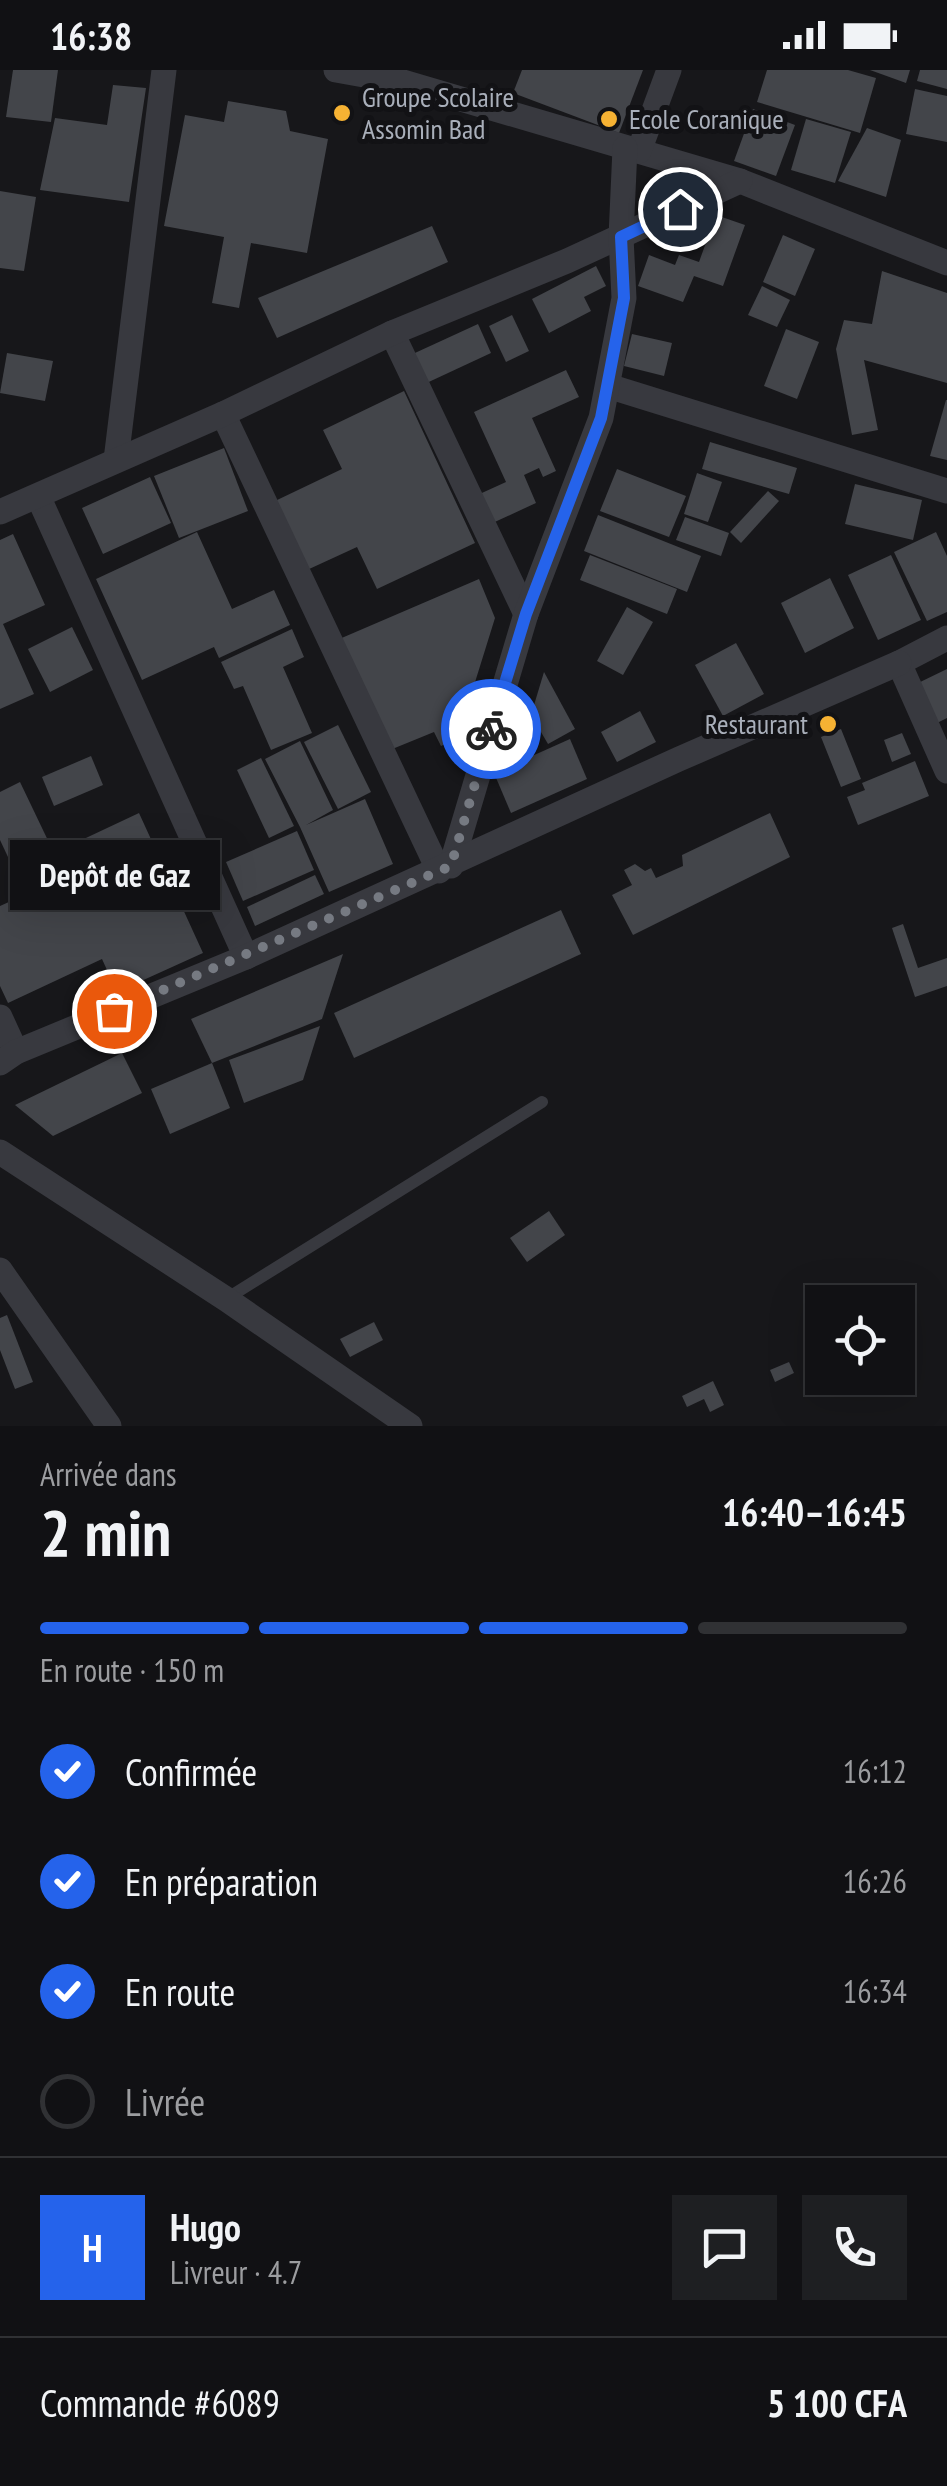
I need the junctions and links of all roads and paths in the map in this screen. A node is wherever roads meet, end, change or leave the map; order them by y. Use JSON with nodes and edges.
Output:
{"nodes":[{"id":1,"x":164,"y":70,"type":"edge"},
{"id":2,"x":336,"y":70,"type":"edge"},
{"id":3,"x":668,"y":70,"type":"edge"},
{"id":4,"x":405,"y":76,"type":"edge"},
{"id":5,"x":632,"y":150,"type":"junction"},
{"id":6,"x":740,"y":181,"type":"junction"},
{"id":7,"x":621,"y":237,"type":"junction"},
{"id":8,"x":947,"y":263,"type":"edge"},
{"id":9,"x":392,"y":334,"type":"junction"},
{"id":10,"x":608,"y":386,"type":"junction"},
{"id":11,"x":223,"y":414,"type":"junction"},
{"id":12,"x":116,"y":460,"type":"junction"},
{"id":13,"x":947,"y":491,"type":"edge"},
{"id":14,"x":38,"y":496,"type":"junction"},
{"id":15,"x":0,"y":512,"type":"edge"},
{"id":16,"x":526,"y":614,"type":"junction"},
{"id":17,"x":947,"y":638,"type":"edge"},
{"id":18,"x":899,"y":663,"type":"junction"},
{"id":19,"x":947,"y":770,"type":"edge"},
{"id":20,"x":445,"y":868,"type":"junction"},
{"id":21,"x":246,"y":957,"type":"junction"},
{"id":22,"x":0,"y":1017,"type":"edge"},
{"id":23,"x":8,"y":1058,"type":"edge"},
{"id":24,"x":542,"y":1102,"type":"dead end"},
{"id":25,"x":0,"y":1152,"type":"edge"},
{"id":26,"x":0,"y":1270,"type":"edge"},
{"id":27,"x":226,"y":1299,"type":"junction"},
{"id":28,"x":109,"y":1426,"type":"edge"},
{"id":29,"x":410,"y":1426,"type":"edge"}],
"edges":[{"from":1,"to":12,"type":"street"},
{"from":2,"to":4,"type":"street"},
{"from":3,"to":5,"type":"street"},
{"from":4,"to":5,"type":"street"},
{"from":5,"to":6,"type":"street"},
{"from":5,"to":7,"type":"street"},
{"from":6,"to":7,"type":"street"},
{"from":6,"to":8,"type":"street"},
{"from":7,"to":9,"type":"street"},
{"from":7,"to":10,"type":"street"},
{"from":9,"to":11,"type":"street"},
{"from":9,"to":16,"type":"street"},
{"from":10,"to":13,"type":"street"},
{"from":10,"to":16,"type":"street"},
{"from":11,"to":12,"type":"street"},
{"from":11,"to":20,"type":"street"},
{"from":12,"to":14,"type":"street"},
{"from":14,"to":15,"type":"street"},
{"from":14,"to":21,"type":"street"},
{"from":16,"to":20,"type":"street"},
{"from":17,"to":18,"type":"street"},
{"from":18,"to":19,"type":"street"},
{"from":18,"to":20,"type":"street"},
{"from":20,"to":21,"type":"street"},
{"from":21,"to":23,"type":"street"},
{"from":22,"to":23,"type":"street"},
{"from":24,"to":27,"type":"lane"},
{"from":25,"to":27,"type":"street"},
{"from":26,"to":28,"type":"street"},
{"from":27,"to":29,"type":"street"}]}
